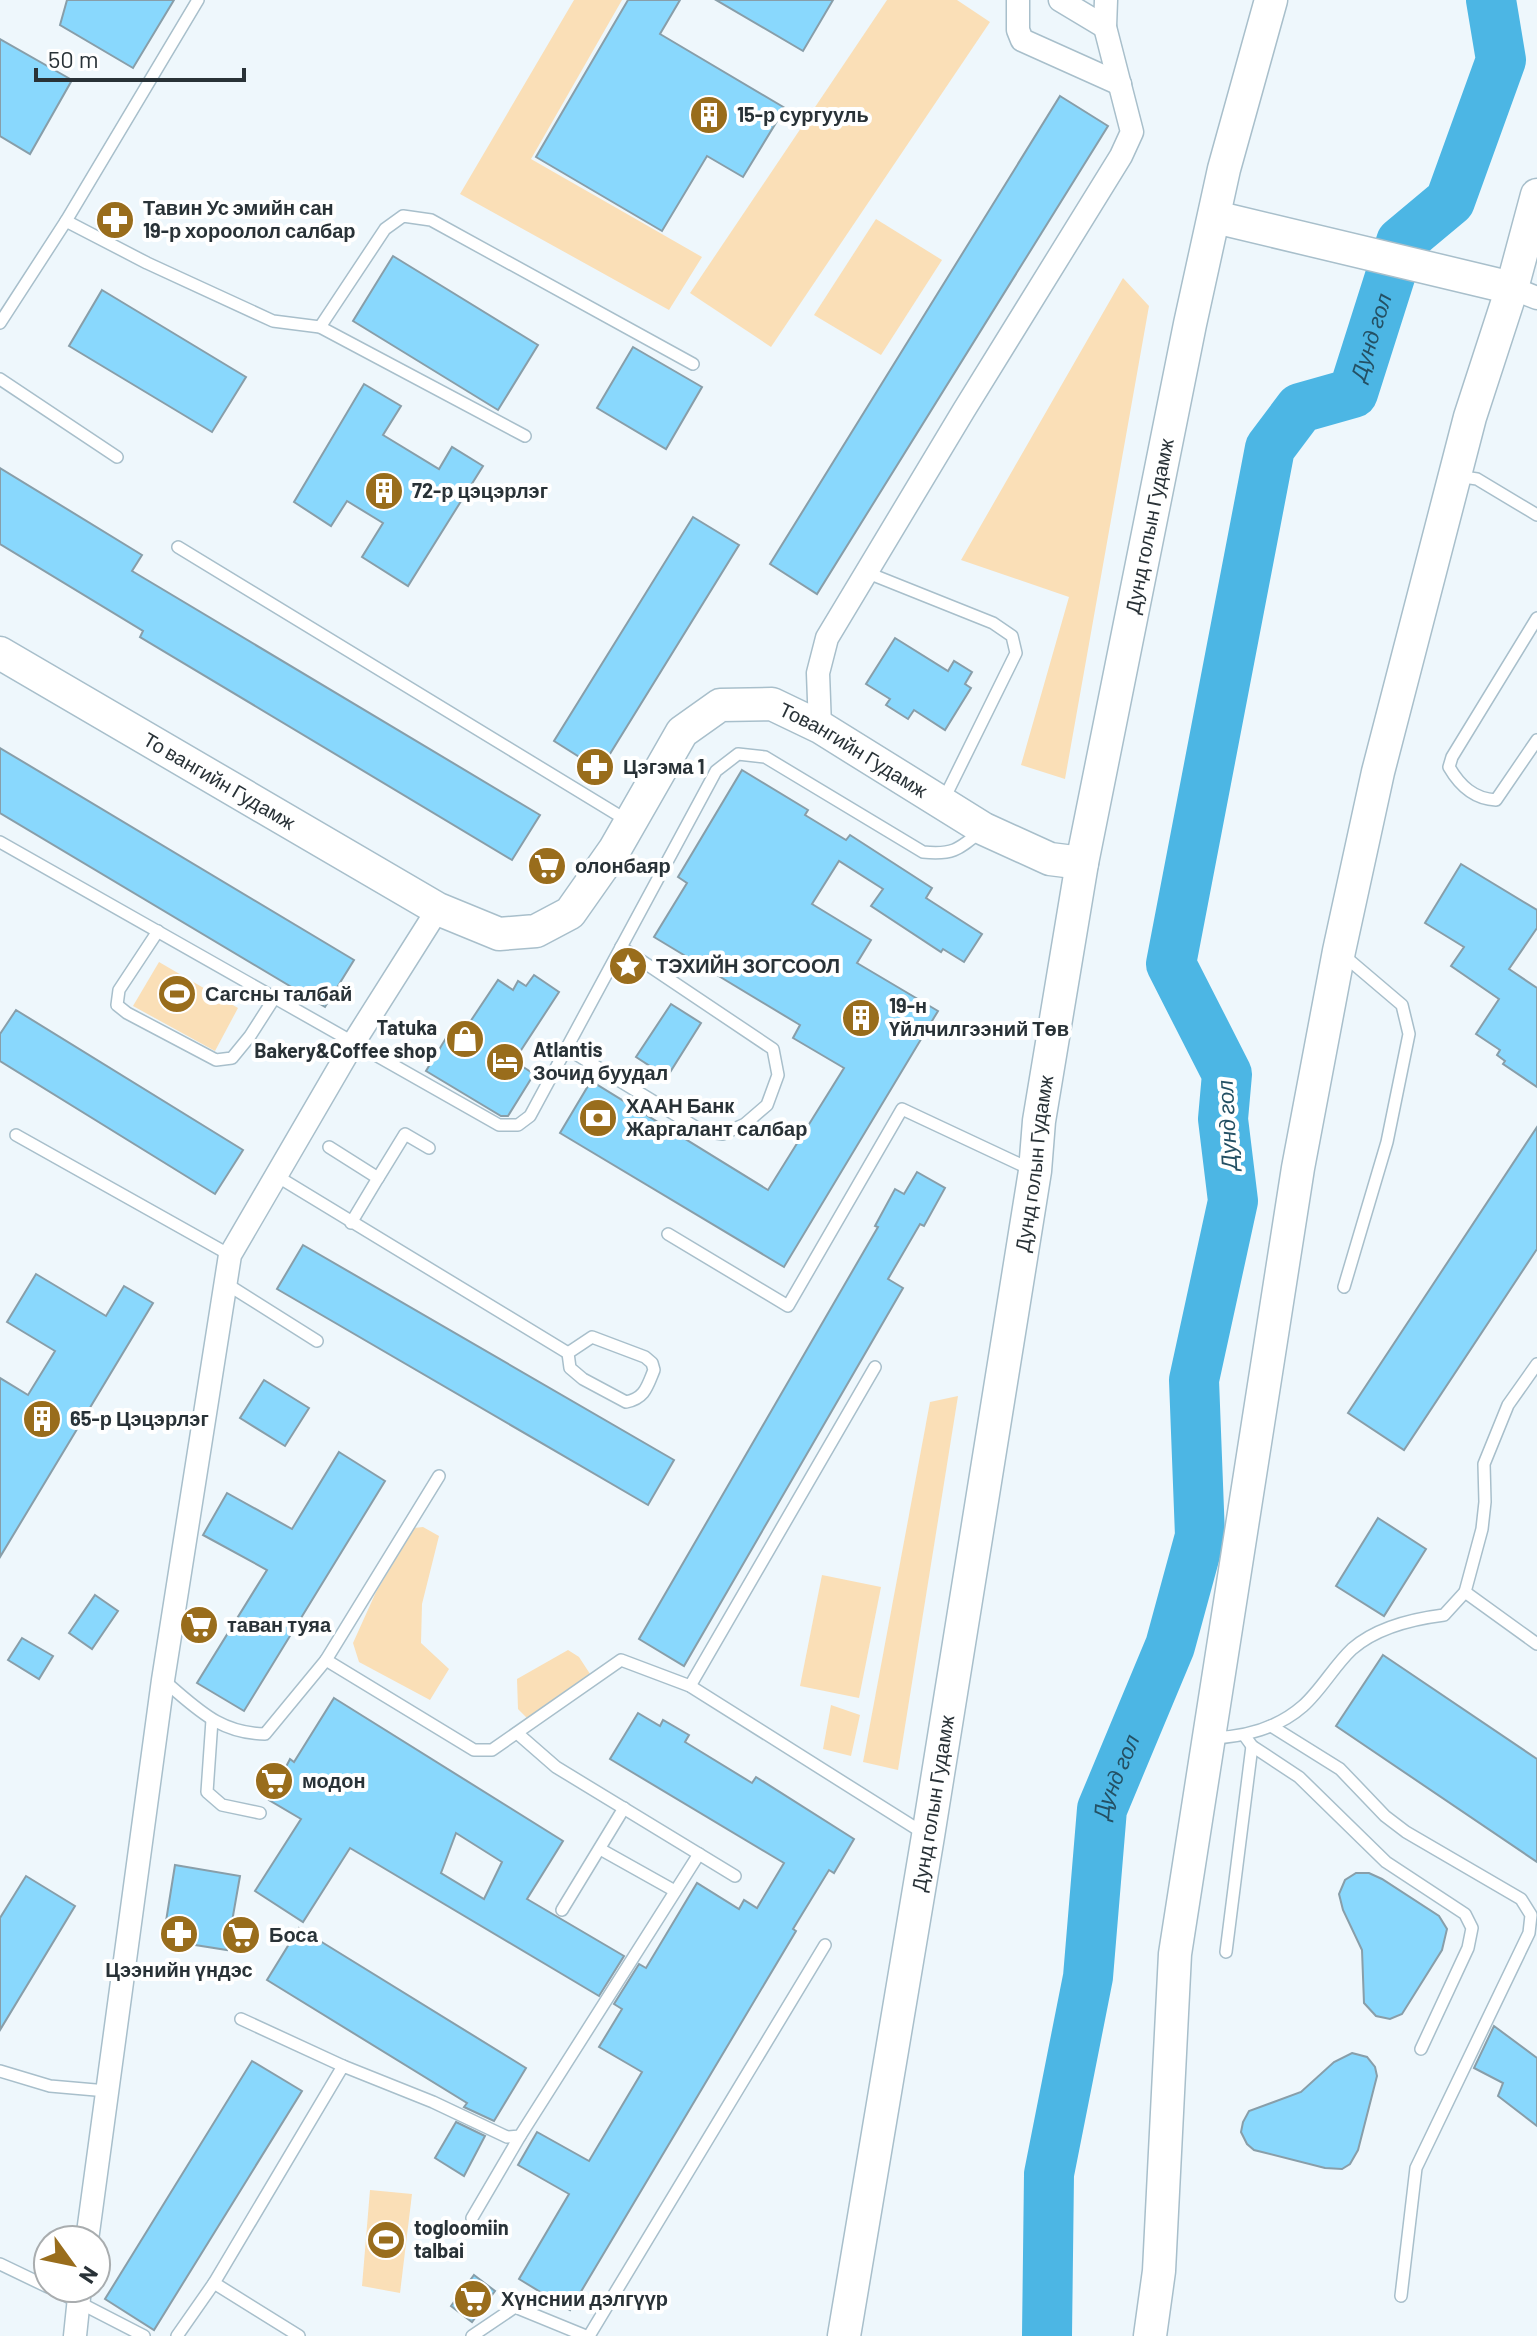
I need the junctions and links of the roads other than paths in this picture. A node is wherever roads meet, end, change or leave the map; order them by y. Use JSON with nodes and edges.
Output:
{"nodes":[{"id":1,"x":198,"y":0,"type":"edge"},
{"id":2,"x":1018,"y":0,"type":"edge"},
{"id":3,"x":1060,"y":0,"type":"edge"},
{"id":4,"x":1106,"y":0,"type":"edge"},
{"id":5,"x":1271,"y":0,"type":"edge"},
{"id":6,"x":1105,"y":27,"type":"junction"},
{"id":7,"x":1120,"y":84,"type":"junction"},
{"id":8,"x":1537,"y":195,"type":"edge"},
{"id":9,"x":1215,"y":217,"type":"junction"},
{"id":10,"x":66,"y":221,"type":"junction"},
{"id":11,"x":1511,"y":288,"type":"edge"},
{"id":12,"x":0,"y":323,"type":"edge"},
{"id":13,"x":320,"y":327,"type":"junction"},
{"id":14,"x":693,"y":364,"type":"dead end"},
{"id":15,"x":0,"y":379,"type":"edge"},
{"id":16,"x":525,"y":436,"type":"dead end"},
{"id":17,"x":117,"y":457,"type":"dead end"},
{"id":18,"x":1456,"y":476,"type":"junction"},
{"id":19,"x":1537,"y":515,"type":"edge"},
{"id":20,"x":178,"y":547,"type":"dead end"},
{"id":21,"x":868,"y":573,"type":"junction"},
{"id":22,"x":1537,"y":618,"type":"edge"},
{"id":23,"x":0,"y":653,"type":"edge"},
{"id":24,"x":820,"y":727,"type":"junction"},
{"id":25,"x":1537,"y":740,"type":"edge"},
{"id":26,"x":942,"y":804,"type":"junction"},
{"id":27,"x":630,"y":822,"type":"junction"},
{"id":28,"x":984,"y":829,"type":"junction"},
{"id":29,"x":0,"y":842,"type":"edge"},
{"id":30,"x":1082,"y":863,"type":"junction"},
{"id":31,"x":438,"y":909,"type":"junction"},
{"id":32,"x":158,"y":931,"type":"junction"},
{"id":33,"x":621,"y":947,"type":"junction"},
{"id":34,"x":1339,"y":951,"type":"junction"},
{"id":35,"x":275,"y":997,"type":"junction"},
{"id":36,"x":354,"y":1042,"type":"junction"},
{"id":37,"x":566,"y":1048,"type":"junction"},
{"id":38,"x":16,"y":1135,"type":"dead end"},
{"id":39,"x":329,"y":1147,"type":"dead end"},
{"id":40,"x":429,"y":1148,"type":"dead end"},
{"id":41,"x":1035,"y":1171,"type":"junction"},
{"id":42,"x":275,"y":1175,"type":"junction"},
{"id":43,"x":378,"y":1178,"type":"junction"},
{"id":44,"x":351,"y":1223,"type":"junction"},
{"id":45,"x":668,"y":1234,"type":"dead end"},
{"id":46,"x":230,"y":1255,"type":"junction"},
{"id":47,"x":225,"y":1283,"type":"junction"},
{"id":48,"x":1344,"y":1287,"type":"dead end"},
{"id":49,"x":317,"y":1341,"type":"dead end"},
{"id":50,"x":568,"y":1353,"type":"junction"},
{"id":51,"x":1537,"y":1364,"type":"edge"},
{"id":52,"x":875,"y":1367,"type":"dead end"},
{"id":53,"x":439,"y":1476,"type":"dead end"},
{"id":54,"x":1465,"y":1592,"type":"junction"},
{"id":55,"x":1537,"y":1644,"type":"edge"},
{"id":56,"x":326,"y":1660,"type":"junction"},
{"id":57,"x":163,"y":1680,"type":"junction"},
{"id":58,"x":690,"y":1686,"type":"junction"},
{"id":59,"x":212,"y":1720,"type":"junction"},
{"id":60,"x":1271,"y":1726,"type":"junction"},
{"id":61,"x":517,"y":1733,"type":"junction"},
{"id":62,"x":1244,"y":1735,"type":"junction"},
{"id":63,"x":1211,"y":1738,"type":"junction"},
{"id":64,"x":1252,"y":1746,"type":"junction"},
{"id":65,"x":624,"y":1808,"type":"junction"},
{"id":66,"x":260,"y":1813,"type":"dead end"},
{"id":67,"x":928,"y":1836,"type":"junction"},
{"id":68,"x":600,"y":1849,"type":"junction"},
{"id":69,"x":699,"y":1854,"type":"junction"},
{"id":70,"x":735,"y":1876,"type":"dead end"},
{"id":71,"x":675,"y":1891,"type":"junction"},
{"id":72,"x":562,"y":1910,"type":"dead end"},
{"id":73,"x":825,"y":1945,"type":"dead end"},
{"id":74,"x":1226,"y":1952,"type":"dead end"},
{"id":75,"x":241,"y":2019,"type":"dead end"},
{"id":76,"x":1421,"y":2049,"type":"dead end"},
{"id":77,"x":343,"y":2066,"type":"junction"},
{"id":78,"x":0,"y":2071,"type":"edge"},
{"id":79,"x":107,"y":2091,"type":"junction"},
{"id":80,"x":520,"y":2136,"type":"junction"},
{"id":81,"x":472,"y":2218,"type":"dead end"},
{"id":82,"x":89,"y":2224,"type":"edge"},
{"id":83,"x":0,"y":2264,"type":"edge"},
{"id":84,"x":32,"y":2279,"type":"edge"},
{"id":85,"x":214,"y":2283,"type":"junction"},
{"id":86,"x":1401,"y":2296,"type":"dead end"},
{"id":87,"x":78,"y":2304,"type":"edge"},
{"id":88,"x":94,"y":2304,"type":"edge"},
{"id":89,"x":75,"y":2336,"type":"edge"},
{"id":90,"x":144,"y":2336,"type":"edge"},
{"id":91,"x":177,"y":2336,"type":"edge"},
{"id":92,"x":299,"y":2336,"type":"edge"},
{"id":93,"x":472,"y":2336,"type":"edge"},
{"id":94,"x":588,"y":2336,"type":"edge"},
{"id":95,"x":844,"y":2336,"type":"edge"},
{"id":96,"x":1150,"y":2336,"type":"edge"}],
"edges":[{"from":1,"to":10,"type":"lane"},
{"from":2,"to":7,"type":"street"},
{"from":3,"to":6,"type":"street"},
{"from":4,"to":6,"type":"street"},
{"from":5,"to":9,"type":"street","name":"Дунд голын Гудамж"},
{"from":6,"to":7,"type":"street"},
{"from":7,"to":21,"type":"street"},
{"from":8,"to":11,"type":"street"},
{"from":9,"to":11,"type":"street"},
{"from":9,"to":30,"type":"street","name":"Дунд голын Гудамж"},
{"from":10,"to":12,"type":"lane"},
{"from":10,"to":13,"type":"lane"},
{"from":11,"to":18,"type":"street"},
{"from":13,"to":14,"type":"lane"},
{"from":13,"to":16,"type":"lane"},
{"from":15,"to":17,"type":"lane"},
{"from":18,"to":19,"type":"lane"},
{"from":18,"to":34,"type":"street"},
{"from":20,"to":27,"type":"lane"},
{"from":21,"to":24,"type":"street"},
{"from":21,"to":26,"type":"lane"},
{"from":22,"to":25,"type":"lane"},
{"from":23,"to":31,"type":"street","name":"То вангийн Гудамж"},
{"from":24,"to":26,"type":"street","name":"Товангийн Гудамж"},
{"from":24,"to":27,"type":"street","name":"Товангийн Гудамж"},
{"from":26,"to":28,"type":"street","name":"Товангийн Гудамж"},
{"from":27,"to":31,"type":"street","name":"Товангийн Гудамж"},
{"from":28,"to":30,"type":"street","name":"Товангийн Гудамж"},
{"from":28,"to":33,"type":"lane"},
{"from":29,"to":32,"type":"lane"},
{"from":30,"to":41,"type":"street","name":"Дунд голын Гудамж"},
{"from":31,"to":36,"type":"street"},
{"from":32,"to":35,"type":"lane"},
{"from":32,"to":35,"type":"lane"},
{"from":33,"to":37,"type":"lane"},
{"from":33,"to":37,"type":"lane"},
{"from":34,"to":48,"type":"lane"},
{"from":34,"to":63,"type":"street"},
{"from":35,"to":36,"type":"lane"},
{"from":36,"to":37,"type":"lane"},
{"from":36,"to":42,"type":"street"},
{"from":38,"to":46,"type":"lane"},
{"from":39,"to":43,"type":"lane"},
{"from":40,"to":43,"type":"lane"},
{"from":41,"to":45,"type":"lane"},
{"from":41,"to":67,"type":"street","name":"Дунд голын Гудамж"},
{"from":42,"to":44,"type":"lane"},
{"from":42,"to":46,"type":"street"},
{"from":43,"to":44,"type":"lane"},
{"from":44,"to":50,"type":"lane"},
{"from":46,"to":47,"type":"street"},
{"from":47,"to":49,"type":"lane"},
{"from":47,"to":57,"type":"street"},
{"from":50,"to":50,"type":"lane"},
{"from":51,"to":54,"type":"lane"},
{"from":52,"to":58,"type":"lane"},
{"from":53,"to":56,"type":"lane"},
{"from":54,"to":55,"type":"lane"},
{"from":54,"to":60,"type":"lane"},
{"from":56,"to":59,"type":"lane"},
{"from":56,"to":61,"type":"lane"},
{"from":57,"to":59,"type":"lane"},
{"from":57,"to":79,"type":"street"},
{"from":58,"to":61,"type":"lane"},
{"from":58,"to":67,"type":"lane"},
{"from":59,"to":66,"type":"lane"},
{"from":60,"to":62,"type":"lane"},
{"from":60,"to":86,"type":"lane"},
{"from":61,"to":65,"type":"lane"},
{"from":62,"to":63,"type":"lane"},
{"from":62,"to":64,"type":"lane"},
{"from":63,"to":96,"type":"street"},
{"from":64,"to":74,"type":"lane"},
{"from":64,"to":76,"type":"lane"},
{"from":65,"to":68,"type":"lane"},
{"from":65,"to":69,"type":"lane"},
{"from":67,"to":95,"type":"street","name":"Дунд голын Гудамж"},
{"from":68,"to":71,"type":"lane"},
{"from":68,"to":72,"type":"lane"},
{"from":69,"to":70,"type":"lane"},
{"from":69,"to":71,"type":"lane"},
{"from":71,"to":80,"type":"lane"},
{"from":73,"to":94,"type":"lane"},
{"from":75,"to":77,"type":"lane"},
{"from":77,"to":80,"type":"lane"},
{"from":77,"to":85,"type":"lane"},
{"from":78,"to":79,"type":"lane"},
{"from":79,"to":82,"type":"street"},
{"from":80,"to":81,"type":"lane"},
{"from":83,"to":84,"type":"lane"},
{"from":85,"to":91,"type":"lane"},
{"from":85,"to":92,"type":"lane"},
{"from":87,"to":89,"type":"street"},
{"from":88,"to":90,"type":"lane"},
{"from":93,"to":94,"type":"lane"}]}
